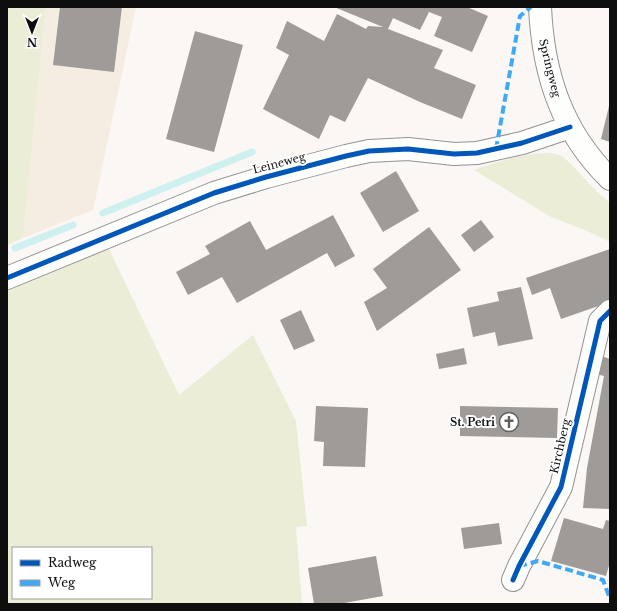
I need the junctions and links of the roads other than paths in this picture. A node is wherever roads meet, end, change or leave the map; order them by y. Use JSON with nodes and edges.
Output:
{"nodes":[{"id":1,"x":540,"y":7,"type":"edge"},
{"id":2,"x":570,"y":127,"type":"junction"},
{"id":3,"x":610,"y":179,"type":"edge"},
{"id":4,"x":7,"y":278,"type":"edge"},
{"id":5,"x":610,"y":311,"type":"edge"},
{"id":6,"x":513,"y":580,"type":"dead end"}],
"edges":[{"from":1,"to":2,"type":"street","name":"Springweg"},
{"from":2,"to":3,"type":"street","name":"Springweg"},
{"from":2,"to":4,"type":"street","name":"Leineweg"},
{"from":5,"to":6,"type":"street","name":"Kirchberg"}]}
